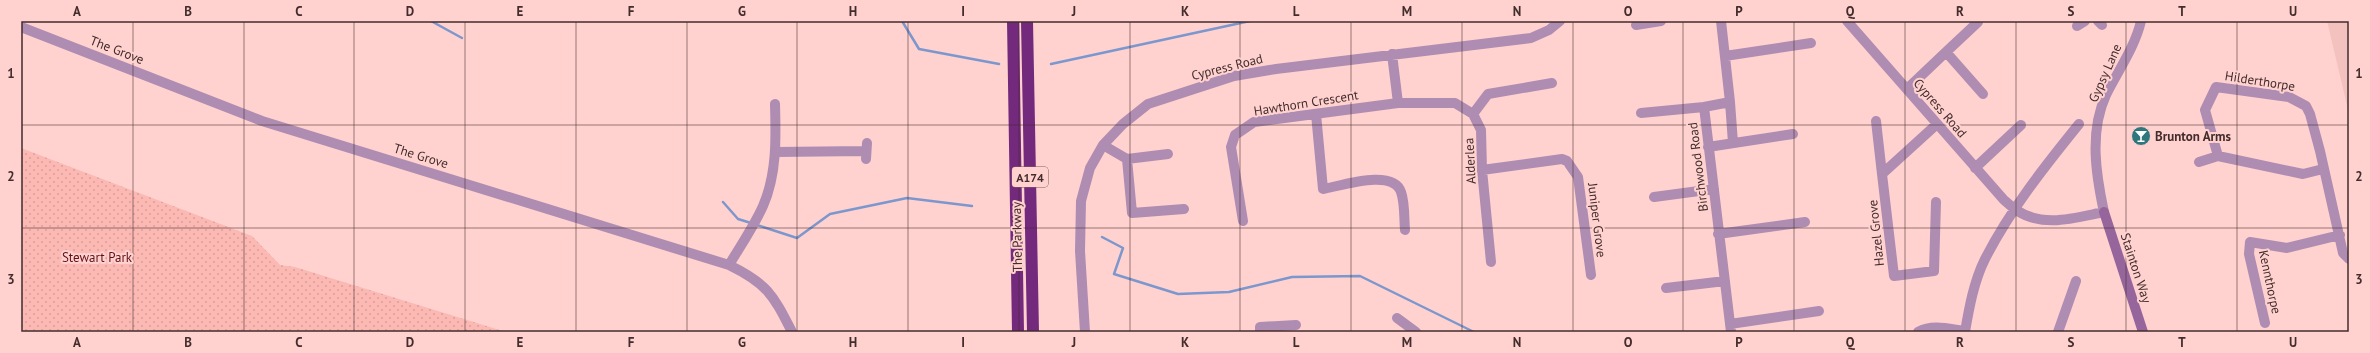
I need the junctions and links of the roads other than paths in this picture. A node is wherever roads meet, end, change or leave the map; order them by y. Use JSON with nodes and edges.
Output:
{"nodes":[{"id":1,"x":1013,"y":21,"type":"edge"},
{"id":2,"x":1027,"y":21,"type":"edge"},
{"id":3,"x":1560,"y":21,"type":"edge"},
{"id":4,"x":1661,"y":21,"type":"edge"},
{"id":5,"x":1720,"y":21,"type":"edge"},
{"id":6,"x":1847,"y":21,"type":"edge"},
{"id":7,"x":2141,"y":21,"type":"edge"},
{"id":8,"x":1978,"y":22,"type":"dead end"},
{"id":9,"x":1636,"y":25,"type":"dead end"},
{"id":10,"x":21,"y":27,"type":"edge"},
{"id":11,"x":1812,"y":43,"type":"dead end"},
{"id":12,"x":1946,"y":52,"type":"junction"},
{"id":13,"x":1392,"y":54,"type":"junction"},
{"id":14,"x":1725,"y":56,"type":"junction"},
{"id":15,"x":1552,"y":83,"type":"dead end"},
{"id":16,"x":1907,"y":89,"type":"junction"},
{"id":17,"x":1983,"y":94,"type":"dead end"},
{"id":18,"x":1730,"y":102,"type":"junction"},
{"id":19,"x":1398,"y":103,"type":"junction"},
{"id":20,"x":775,"y":104,"type":"dead end"},
{"id":21,"x":1704,"y":107,"type":"junction"},
{"id":22,"x":1641,"y":113,"type":"dead end"},
{"id":23,"x":1316,"y":114,"type":"junction"},
{"id":24,"x":1473,"y":114,"type":"junction"},
{"id":25,"x":1876,"y":120,"type":"dead end"},
{"id":26,"x":1937,"y":124,"type":"junction"},
{"id":27,"x":2079,"y":124,"type":"dead end"},
{"id":28,"x":2021,"y":126,"type":"dead end"},
{"id":29,"x":1793,"y":134,"type":"dead end"},
{"id":30,"x":1733,"y":143,"type":"junction"},
{"id":31,"x":1103,"y":145,"type":"junction"},
{"id":32,"x":1708,"y":147,"type":"junction"},
{"id":33,"x":866,"y":151,"type":"dead end"},
{"id":34,"x":776,"y":152,"type":"junction"},
{"id":35,"x":1168,"y":154,"type":"dead end"},
{"id":36,"x":2218,"y":156,"type":"junction"},
{"id":37,"x":1127,"y":159,"type":"junction"},
{"id":38,"x":2200,"y":162,"type":"dead end"},
{"id":39,"x":1975,"y":168,"type":"junction"},
{"id":40,"x":2323,"y":169,"type":"junction"},
{"id":41,"x":1482,"y":170,"type":"junction"},
{"id":42,"x":1882,"y":174,"type":"junction"},
{"id":43,"x":1714,"y":189,"type":"junction"},
{"id":44,"x":1654,"y":197,"type":"dead end"},
{"id":45,"x":1936,"y":202,"type":"dead end"},
{"id":46,"x":1184,"y":209,"type":"dead end"},
{"id":47,"x":2015,"y":210,"type":"junction"},
{"id":48,"x":2104,"y":212,"type":"junction"},
{"id":49,"x":1243,"y":221,"type":"dead end"},
{"id":50,"x":1805,"y":222,"type":"dead end"},
{"id":51,"x":1405,"y":230,"type":"dead end"},
{"id":52,"x":1718,"y":234,"type":"junction"},
{"id":53,"x":2340,"y":235,"type":"junction"},
{"id":54,"x":2349,"y":259,"type":"edge"},
{"id":55,"x":1491,"y":262,"type":"dead end"},
{"id":56,"x":730,"y":265,"type":"junction"},
{"id":57,"x":1591,"y":275,"type":"dead end"},
{"id":58,"x":1725,"y":281,"type":"junction"},
{"id":59,"x":2076,"y":281,"type":"dead end"},
{"id":60,"x":1666,"y":288,"type":"dead end"},
{"id":61,"x":1819,"y":311,"type":"dead end"},
{"id":62,"x":1397,"y":318,"type":"dead end"},
{"id":63,"x":2265,"y":323,"type":"dead end"},
{"id":64,"x":1296,"y":325,"type":"dead end"},
{"id":65,"x":1730,"y":328,"type":"edge"},
{"id":66,"x":1965,"y":331,"type":"edge"},
{"id":67,"x":792,"y":332,"type":"edge"},
{"id":68,"x":1018,"y":332,"type":"edge"},
{"id":69,"x":1033,"y":332,"type":"edge"},
{"id":70,"x":1085,"y":332,"type":"edge"},
{"id":71,"x":1260,"y":332,"type":"edge"},
{"id":72,"x":1416,"y":332,"type":"edge"},
{"id":73,"x":1918,"y":332,"type":"edge"},
{"id":74,"x":2058,"y":332,"type":"edge"},
{"id":75,"x":2143,"y":332,"type":"edge"}],
"edges":[{"from":1,"to":68,"type":"highway","name":"The Parkway","number":"A174"},
{"from":2,"to":69,"type":"highway","name":"The Parkway","number":"A174"},
{"from":3,"to":13,"type":"street","name":"Cypress Road"},
{"from":4,"to":9,"type":"street"},
{"from":5,"to":14,"type":"street"},
{"from":6,"to":16,"type":"street","name":"Cypress Road"},
{"from":7,"to":48,"type":"street","name":"Gypsy Lane"},
{"from":8,"to":12,"type":"street"},
{"from":10,"to":56,"type":"street","name":"The Grove"},
{"from":11,"to":14,"type":"street"},
{"from":12,"to":16,"type":"street"},
{"from":12,"to":17,"type":"street"},
{"from":13,"to":19,"type":"street"},
{"from":13,"to":31,"type":"street","name":"Cypress Road"},
{"from":14,"to":18,"type":"street"},
{"from":15,"to":24,"type":"street"},
{"from":16,"to":26,"type":"street","name":"Cypress Road"},
{"from":18,"to":21,"type":"street","name":"Birchwood Road"},
{"from":18,"to":30,"type":"street"},
{"from":19,"to":23,"type":"street","name":"Hawthorn Crescent"},
{"from":19,"to":24,"type":"street"},
{"from":20,"to":34,"type":"street"},
{"from":21,"to":22,"type":"street"},
{"from":21,"to":32,"type":"street","name":"Birchwood Road"},
{"from":23,"to":49,"type":"street","name":"Hawthorn Crescent"},
{"from":23,"to":51,"type":"street"},
{"from":24,"to":41,"type":"street","name":"Alderlea"},
{"from":25,"to":42,"type":"street","name":"Hazel Grove"},
{"from":26,"to":39,"type":"street","name":"Cypress Road"},
{"from":26,"to":42,"type":"street"},
{"from":27,"to":47,"type":"street"},
{"from":28,"to":39,"type":"street"},
{"from":29,"to":30,"type":"street"},
{"from":30,"to":32,"type":"street"},
{"from":31,"to":37,"type":"street"},
{"from":31,"to":70,"type":"street","name":"Cypress Road"},
{"from":32,"to":43,"type":"street","name":"Birchwood Road"},
{"from":33,"to":34,"type":"street"},
{"from":34,"to":56,"type":"street"},
{"from":35,"to":37,"type":"street"},
{"from":36,"to":38,"type":"street"},
{"from":36,"to":40,"type":"street"},
{"from":36,"to":40,"type":"street","name":"Hilderthorpe"},
{"from":37,"to":46,"type":"street"},
{"from":39,"to":47,"type":"street","name":"Cypress Road"},
{"from":40,"to":53,"type":"street","name":"Hilderthorpe"},
{"from":41,"to":55,"type":"street","name":"Alderlea"},
{"from":41,"to":57,"type":"street","name":"Juniper Grove"},
{"from":42,"to":45,"type":"street","name":"Hazel Grove"},
{"from":43,"to":44,"type":"street"},
{"from":43,"to":52,"type":"street","name":"Birchwood Road"},
{"from":47,"to":48,"type":"street"},
{"from":47,"to":66,"type":"street"},
{"from":48,"to":75,"type":"street","name":"Stainton Way"},
{"from":50,"to":52,"type":"street"},
{"from":52,"to":58,"type":"street","name":"Birchwood Road"},
{"from":53,"to":54,"type":"street","name":"Hilderthorpe"},
{"from":53,"to":63,"type":"street","name":"Kennthorpe"},
{"from":56,"to":67,"type":"street","name":"The Grove"},
{"from":58,"to":60,"type":"street"},
{"from":58,"to":65,"type":"street","name":"Birchwood Road"},
{"from":59,"to":74,"type":"street"},
{"from":61,"to":65,"type":"street"},
{"from":62,"to":72,"type":"street"},
{"from":64,"to":71,"type":"street"},
{"from":66,"to":73,"type":"street"}]}
